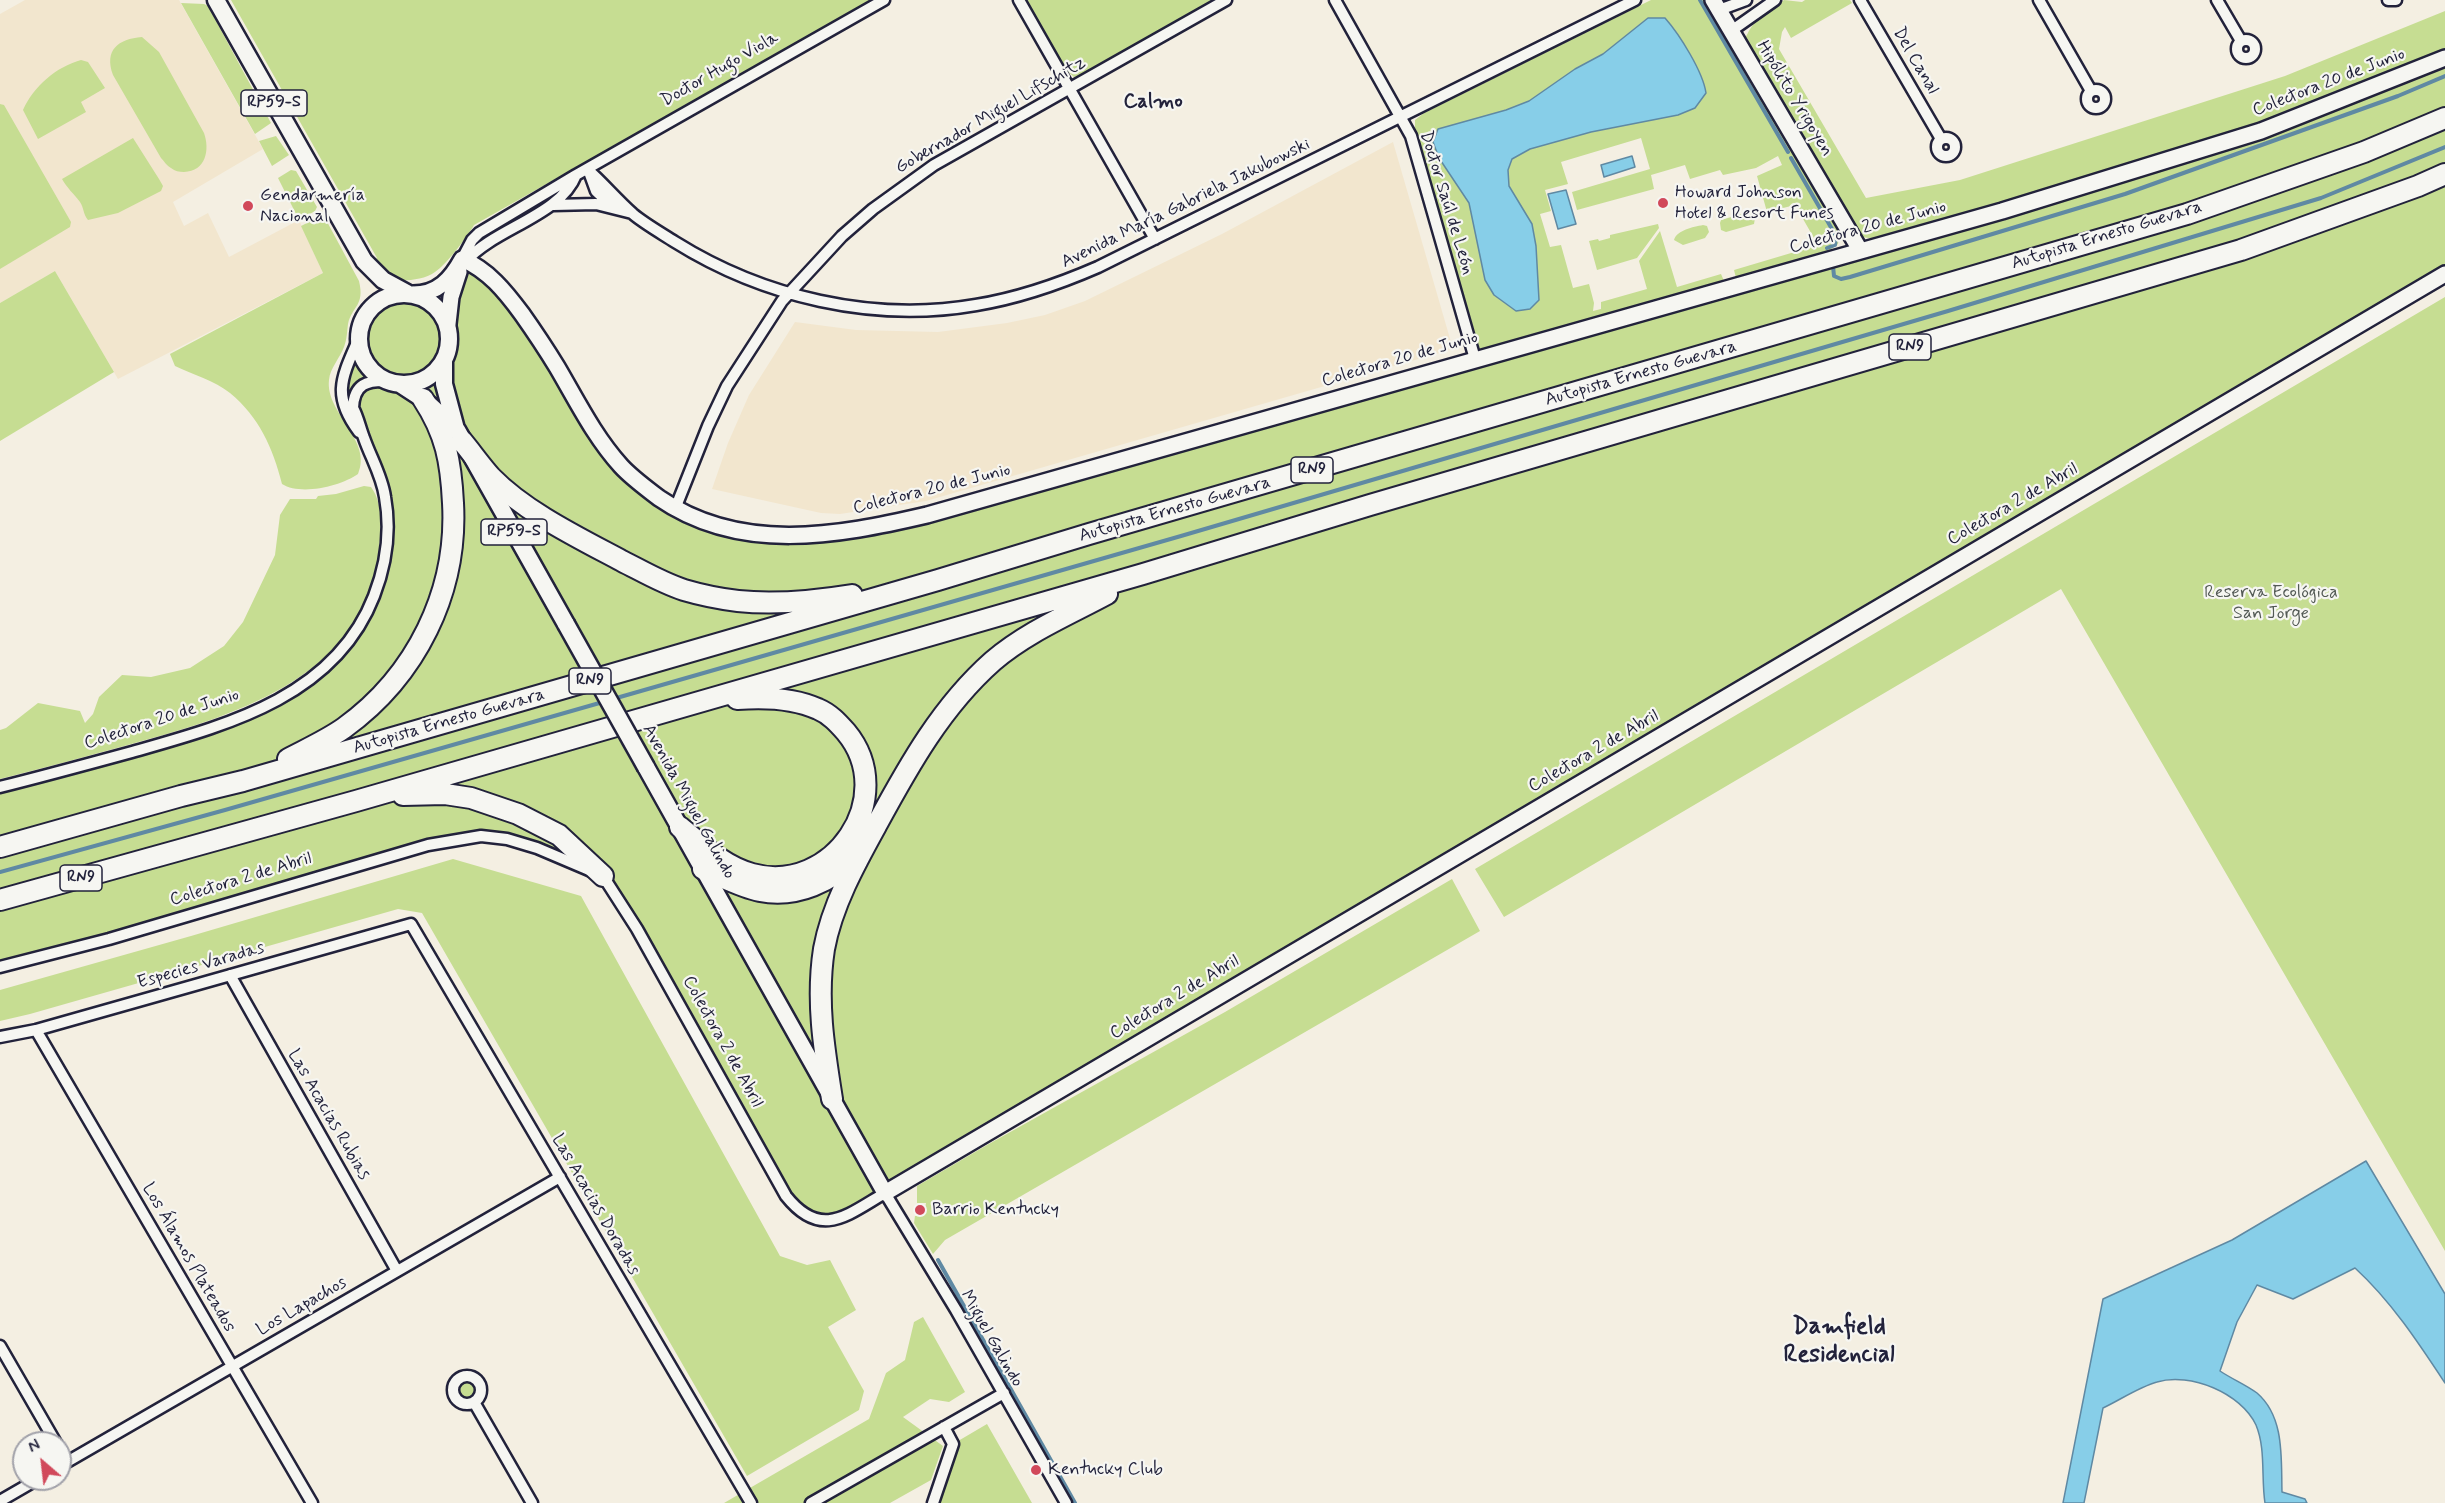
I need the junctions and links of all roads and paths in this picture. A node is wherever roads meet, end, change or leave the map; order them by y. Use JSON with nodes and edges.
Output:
{"nodes":[{"id":1,"x":216,"y":0,"type":"edge"},
{"id":2,"x":884,"y":0,"type":"edge"},
{"id":3,"x":1019,"y":0,"type":"edge"},
{"id":4,"x":1226,"y":0,"type":"edge"},
{"id":5,"x":1335,"y":0,"type":"edge"},
{"id":6,"x":1635,"y":0,"type":"edge"},
{"id":7,"x":1746,"y":0,"type":"edge"},
{"id":8,"x":1775,"y":0,"type":"edge"},
{"id":9,"x":1860,"y":0,"type":"edge"},
{"id":10,"x":2039,"y":0,"type":"edge"},
{"id":11,"x":2217,"y":0,"type":"edge"},
{"id":12,"x":2388,"y":0,"type":"edge"},
{"id":13,"x":2396,"y":0,"type":"edge"},
{"id":14,"x":1716,"y":5,"type":"edge"},
{"id":15,"x":1731,"y":31,"type":"junction"},
{"id":16,"x":2241,"y":41,"type":"dead end"},
{"id":17,"x":2445,"y":58,"type":"edge"},
{"id":18,"x":1069,"y":89,"type":"junction"},
{"id":19,"x":2091,"y":91,"type":"dead end"},
{"id":20,"x":1401,"y":116,"type":"junction"},
{"id":21,"x":2445,"y":118,"type":"edge"},
{"id":22,"x":1941,"y":139,"type":"dead end"},
{"id":23,"x":587,"y":169,"type":"junction"},
{"id":24,"x":2445,"y":174,"type":"edge"},
{"id":25,"x":576,"y":175,"type":"junction"},
{"id":26,"x":550,"y":205,"type":"junction"},
{"id":27,"x":613,"y":207,"type":"junction"},
{"id":28,"x":632,"y":213,"type":"junction"},
{"id":29,"x":1155,"y":239,"type":"junction"},
{"id":30,"x":1860,"y":250,"type":"junction"},
{"id":31,"x":464,"y":260,"type":"junction"},
{"id":32,"x":364,"y":261,"type":"junction"},
{"id":33,"x":2445,"y":274,"type":"edge"},
{"id":34,"x":410,"y":294,"type":"junction"},
{"id":35,"x":790,"y":294,"type":"junction"},
{"id":36,"x":373,"y":306,"type":"junction"},
{"id":37,"x":448,"y":324,"type":"junction"},
{"id":38,"x":359,"y":338,"type":"junction"},
{"id":39,"x":1476,"y":359,"type":"junction"},
{"id":40,"x":444,"y":362,"type":"junction"},
{"id":41,"x":394,"y":382,"type":"junction"},
{"id":42,"x":423,"y":399,"type":"junction"},
{"id":43,"x":459,"y":435,"type":"junction"},
{"id":44,"x":363,"y":437,"type":"junction"},
{"id":45,"x":675,"y":509,"type":"junction"},
{"id":46,"x":1143,"y":574,"type":"junction"},
{"id":47,"x":938,"y":580,"type":"junction"},
{"id":48,"x":704,"y":701,"type":"junction"},
{"id":49,"x":243,"y":781,"type":"junction"},
{"id":50,"x":0,"y":787,"type":"edge"},
{"id":51,"x":356,"y":801,"type":"junction"},
{"id":52,"x":680,"y":827,"type":"junction"},
{"id":53,"x":866,"y":844,"type":"junction"},
{"id":54,"x":0,"y":847,"type":"edge"},
{"id":55,"x":703,"y":868,"type":"junction"},
{"id":56,"x":603,"y":876,"type":"junction"},
{"id":57,"x":0,"y":900,"type":"edge"},
{"id":58,"x":411,"y":924,"type":"joint"},
{"id":59,"x":0,"y":967,"type":"edge"},
{"id":60,"x":230,"y":975,"type":"junction"},
{"id":61,"x":36,"y":1030,"type":"junction"},
{"id":62,"x":0,"y":1037,"type":"edge"},
{"id":63,"x":832,"y":1099,"type":"junction"},
{"id":64,"x":560,"y":1177,"type":"junction"},
{"id":65,"x":885,"y":1193,"type":"junction"},
{"id":66,"x":397,"y":1271,"type":"junction"},
{"id":67,"x":0,"y":1346,"type":"edge"},
{"id":68,"x":232,"y":1367,"type":"junction"},
{"id":69,"x":1004,"y":1393,"type":"junction"},
{"id":70,"x":474,"y":1402,"type":"dead end"},
{"id":71,"x":944,"y":1427,"type":"junction"},
{"id":72,"x":49,"y":1431,"type":"edge"},
{"id":73,"x":72,"y":1459,"type":"edge"},
{"id":74,"x":17,"y":1491,"type":"edge"},
{"id":75,"x":0,"y":1501,"type":"edge"},
{"id":76,"x":312,"y":1503,"type":"edge"},
{"id":77,"x":532,"y":1503,"type":"edge"},
{"id":78,"x":751,"y":1503,"type":"edge"},
{"id":79,"x":811,"y":1503,"type":"edge"},
{"id":80,"x":933,"y":1503,"type":"edge"},
{"id":81,"x":1066,"y":1503,"type":"edge"}],
"edges":[{"from":1,"to":32,"type":"main road","number":"RP59-S"},
{"from":2,"to":23,"type":"street","name":"Doctor Hugo Viola"},
{"from":3,"to":18,"type":"street"},
{"from":4,"to":18,"type":"street","name":"Gobernador Miguel Lifschitz"},
{"from":5,"to":20,"type":"street","name":"Doctor Saúl de León"},
{"from":6,"to":20,"type":"street","name":"Avenida María Gabriela Jakubowski"},
{"from":7,"to":14,"type":"street"},
{"from":8,"to":15,"type":"street"},
{"from":9,"to":22,"type":"street","name":"Del Canal"},
{"from":10,"to":19,"type":"street"},
{"from":11,"to":16,"type":"street"},
{"from":12,"to":13,"type":"street"},
{"from":14,"to":15,"type":"main road","name":"Hipólito Yrigoyen"},
{"from":15,"to":30,"type":"main road","name":"Hipólito Yrigoyen"},
{"from":17,"to":30,"type":"main road","name":"Colectora 20 de Junio"},
{"from":18,"to":29,"type":"street"},
{"from":18,"to":35,"type":"street","name":"Gobernador Miguel Lifschitz"},
{"from":20,"to":29,"type":"street","name":"Avenida María Gabriela Jakubowski"},
{"from":20,"to":39,"type":"street","name":"Doctor Saúl de León"},
{"from":21,"to":47,"type":"highway","name":"Autopista Ernesto Guevara","number":"RN9"},
{"from":23,"to":25,"type":"street","name":"Doctor Hugo Viola"},
{"from":23,"to":27,"type":"street"},
{"from":23,"to":28,"type":"street","name":"Avenida María Gabriela Jakubowski"},
{"from":24,"to":46,"type":"highway","number":"RN9"},
{"from":25,"to":26,"type":"street","name":"Doctor Hugo Viola"},
{"from":25,"to":31,"type":"street","name":"Doctor Hugo Viola"},
{"from":26,"to":27,"type":"street","name":"Avenida María Gabriela Jakubowski"},
{"from":26,"to":31,"type":"street","name":"Doctor Hugo Viola"},
{"from":27,"to":28,"type":"street","name":"Avenida María Gabriela Jakubowski"},
{"from":28,"to":35,"type":"street","name":"Avenida María Gabriela Jakubowski"},
{"from":29,"to":35,"type":"street","name":"Avenida María Gabriela Jakubowski"},
{"from":30,"to":39,"type":"main road","name":"Colectora 20 de Junio"},
{"from":31,"to":34,"type":"main road","name":"Doctor Hugo Viola"},
{"from":31,"to":37,"type":"main road","name":"Doctor Hugo Viola"},
{"from":31,"to":45,"type":"main road","name":"Colectora 20 de Junio"},
{"from":32,"to":34,"type":"main road","number":"RP59-S"},
{"from":32,"to":36,"type":"main road","number":"RP59-S"},
{"from":33,"to":65,"type":"main road","name":"Colectora 2 de Abril"},
{"from":34,"to":36,"type":"main road"},
{"from":34,"to":37,"type":"main road"},
{"from":35,"to":45,"type":"street","name":"Gobernador Miguel Lifschitz"},
{"from":36,"to":38,"type":"main road"},
{"from":37,"to":40,"type":"main road"},
{"from":38,"to":41,"type":"main road"},
{"from":38,"to":44,"type":"street","name":"Colectora 20 de Junio"},
{"from":39,"to":45,"type":"main road","name":"Colectora 20 de Junio"},
{"from":40,"to":41,"type":"main road"},
{"from":40,"to":43,"type":"main road","name":"Avenida Miguel Galindo","number":"RP59-S"},
{"from":41,"to":42,"type":"main road","name":"Avenida Miguel Galindo","number":"RP59-S"},
{"from":41,"to":44,"type":"street","name":"Colectora 20 de Junio"},
{"from":42,"to":43,"type":"main road","name":"Avenida Miguel Galindo","number":"RP59-S"},
{"from":42,"to":49,"type":"highway"},
{"from":43,"to":47,"type":"highway"},
{"from":43,"to":52,"type":"main road","name":"Avenida Miguel Galindo","number":"RP59-S","bridge":true},
{"from":44,"to":50,"type":"street","name":"Colectora 20 de Junio"},
{"from":46,"to":48,"type":"highway","number":"RN9"},
{"from":46,"to":53,"type":"highway"},
{"from":47,"to":49,"type":"highway","name":"Autopista Ernesto Guevara","number":"RN9"},
{"from":48,"to":51,"type":"highway","number":"RN9"},
{"from":48,"to":52,"type":"highway"},
{"from":49,"to":54,"type":"highway","name":"Autopista Ernesto Guevara","number":"RN9"},
{"from":51,"to":56,"type":"highway"},
{"from":51,"to":57,"type":"highway","number":"RN9"},
{"from":52,"to":55,"type":"main road","name":"Avenida Miguel Galindo","number":"RP59-S"},
{"from":53,"to":55,"type":"highway"},
{"from":53,"to":63,"type":"highway"},
{"from":55,"to":63,"type":"main road","name":"Avenida Miguel Galindo","number":"RP59-S"},
{"from":56,"to":59,"type":"street","name":"Colectora 2 de Abril"},
{"from":56,"to":65,"type":"street","name":"Colectora 2 de Abril"},
{"from":58,"to":60,"type":"street","name":"Especies Varadas"},
{"from":58,"to":64,"type":"street","name":"Las Acacias Doradas"},
{"from":60,"to":61,"type":"street","name":"Especies Varadas"},
{"from":60,"to":66,"type":"street","name":"Las Acacias Rubias"},
{"from":61,"to":62,"type":"street","name":"Especies Varadas"},
{"from":61,"to":68,"type":"street","name":"Los Álamos Plateados"},
{"from":63,"to":65,"type":"main road","name":"Avenida Miguel Galindo","number":"RP59-S"},
{"from":64,"to":66,"type":"street","name":"Los Lapachos"},
{"from":64,"to":78,"type":"street","name":"Las Acacias Doradas"},
{"from":65,"to":69,"type":"street","name":"Miguel Galindo"},
{"from":66,"to":68,"type":"street","name":"Los Lapachos"},
{"from":67,"to":72,"type":"street"},
{"from":68,"to":73,"type":"street","name":"Los Lapachos"},
{"from":68,"to":76,"type":"street","name":"Los Álamos Plateados"},
{"from":69,"to":71,"type":"street"},
{"from":69,"to":81,"type":"street","name":"Miguel Galindo"},
{"from":70,"to":77,"type":"street"},
{"from":71,"to":79,"type":"street"},
{"from":71,"to":80,"type":"street"},
{"from":74,"to":75,"type":"street"}]}
